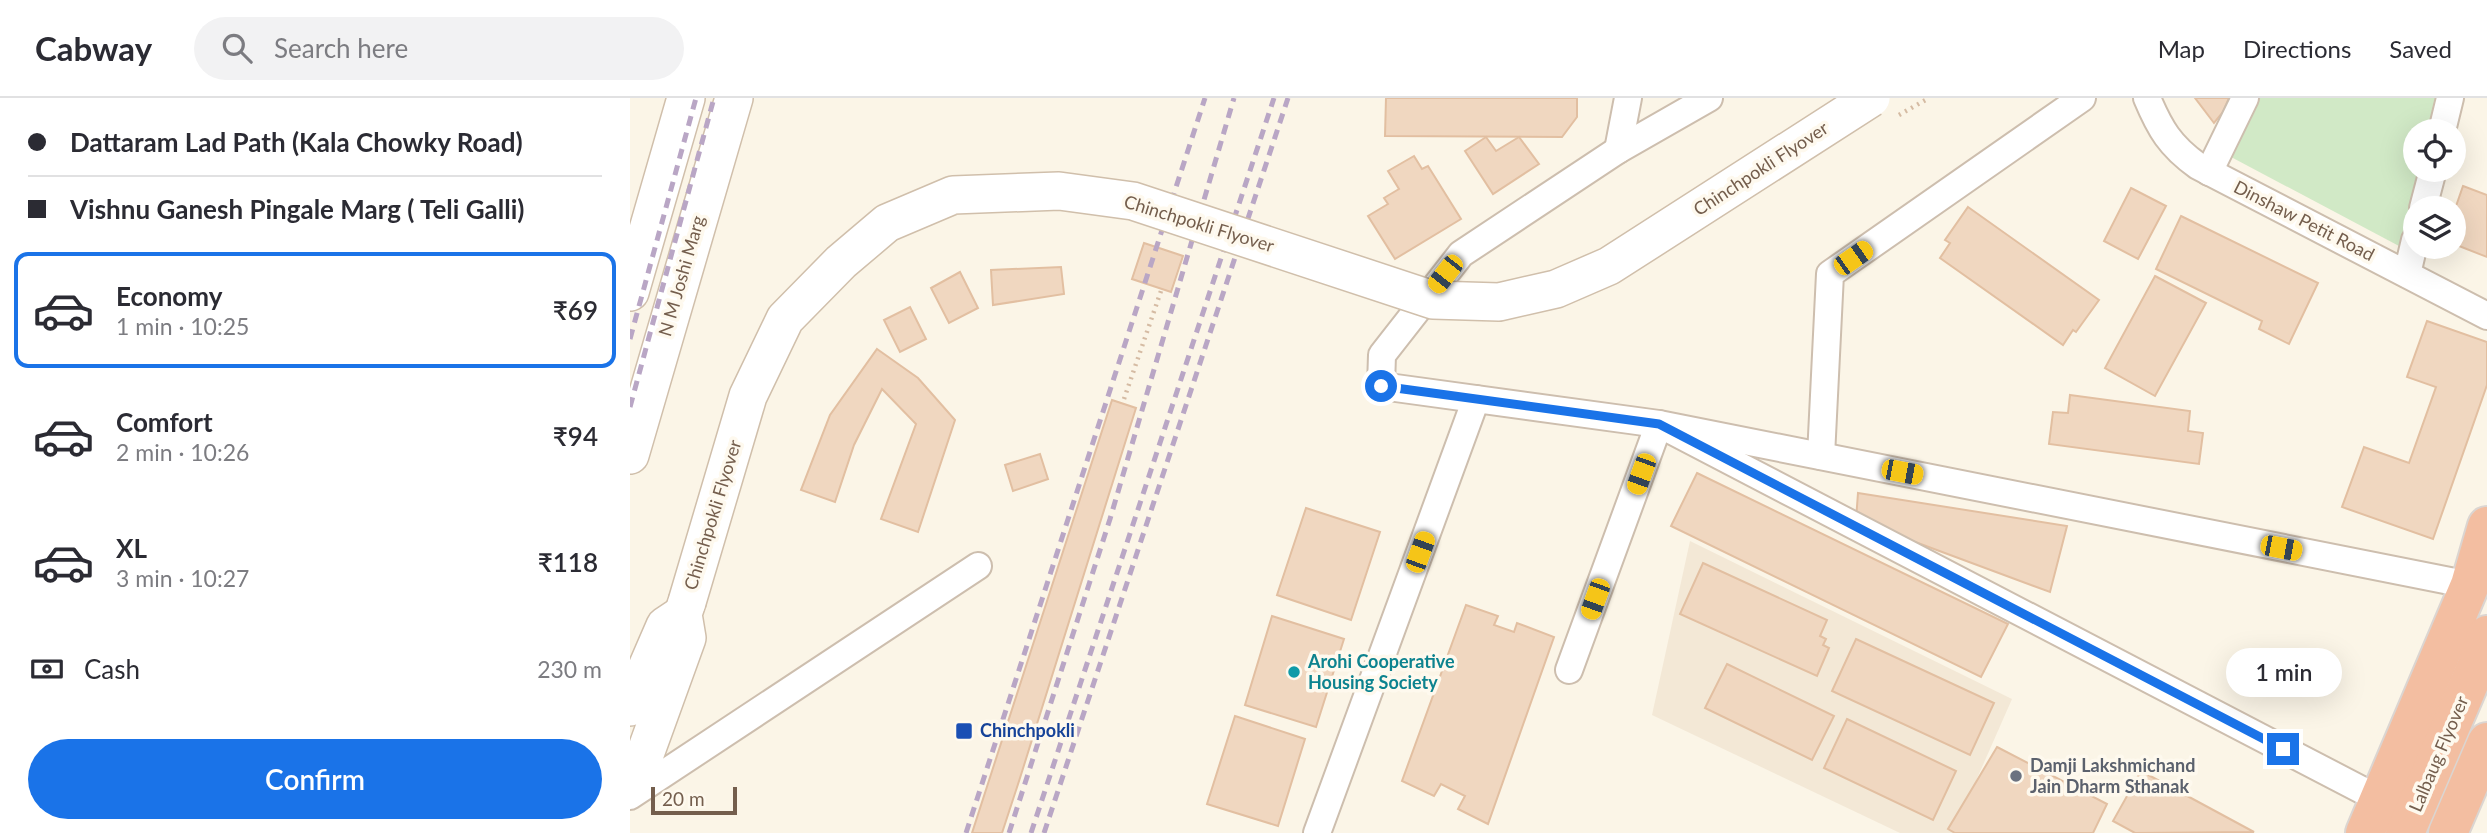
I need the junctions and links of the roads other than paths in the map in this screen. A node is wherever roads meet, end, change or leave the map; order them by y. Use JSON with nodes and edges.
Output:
{"nodes":[{"id":1,"x":686,"y":98,"type":"edge"},
{"id":2,"x":734,"y":98,"type":"edge"},
{"id":3,"x":1628,"y":98,"type":"edge"},
{"id":4,"x":1709,"y":98,"type":"edge"},
{"id":5,"x":1871,"y":98,"type":"edge"},
{"id":6,"x":2082,"y":98,"type":"edge"},
{"id":7,"x":2147,"y":98,"type":"edge"},
{"id":8,"x":2245,"y":98,"type":"edge"},
{"id":9,"x":2450,"y":98,"type":"edge"},
{"id":10,"x":2445,"y":119,"type":"edge"},
{"id":11,"x":1618,"y":150,"type":"junction"},
{"id":12,"x":2209,"y":172,"type":"junction"},
{"id":13,"x":2411,"y":259,"type":"edge"},
{"id":14,"x":2407,"y":274,"type":"junction"},
{"id":15,"x":630,"y":292,"type":"edge"},
{"id":16,"x":2487,"y":316,"type":"edge"},
{"id":17,"x":1476,"y":399,"type":"junction"},
{"id":18,"x":1659,"y":424,"type":"junction"},
{"id":19,"x":630,"y":455,"type":"edge"},
{"id":20,"x":1821,"y":456,"type":"junction"},
{"id":21,"x":2487,"y":526,"type":"edge"},
{"id":22,"x":978,"y":566,"type":"dead end"},
{"id":23,"x":2479,"y":588,"type":"edge"},
{"id":24,"x":685,"y":608,"type":"junction"},
{"id":25,"x":2487,"y":635,"type":"edge"},
{"id":26,"x":1569,"y":670,"type":"dead end"},
{"id":27,"x":2487,"y":682,"type":"edge"},
{"id":28,"x":632,"y":701,"type":"edge"},
{"id":29,"x":2487,"y":742,"type":"edge"},
{"id":30,"x":630,"y":775,"type":"edge"},
{"id":31,"x":630,"y":796,"type":"edge"},
{"id":32,"x":2372,"y":816,"type":"edge"},
{"id":33,"x":1317,"y":833,"type":"edge"},
{"id":34,"x":2404,"y":833,"type":"edge"},
{"id":35,"x":2422,"y":833,"type":"edge"},
{"id":36,"x":2448,"y":833,"type":"edge"}],
"edges":[{"from":1,"to":15,"type":"main road"},
{"from":2,"to":19,"type":"main road","name":"N M Joshi Marg"},
{"from":3,"to":11,"type":"street"},
{"from":4,"to":11,"type":"street"},
{"from":5,"to":24,"type":"main road","name":"Chinchpokli Flyover","bridge":true},
{"from":6,"to":20,"type":"street"},
{"from":7,"to":12,"type":"street","name":"Dinshaw Petit Road"},
{"from":8,"to":12,"type":"street"},
{"from":9,"to":10,"type":"street"},
{"from":11,"to":17,"type":"street"},
{"from":12,"to":14,"type":"street","name":"Dinshaw Petit Road"},
{"from":13,"to":14,"type":"street"},
{"from":14,"to":16,"type":"street","name":"Dinshaw Petit Road"},
{"from":17,"to":18,"type":"street"},
{"from":17,"to":33,"type":"street"},
{"from":18,"to":20,"type":"street"},
{"from":18,"to":26,"type":"street"},
{"from":18,"to":32,"type":"street"},
{"from":20,"to":23,"type":"street"},
{"from":21,"to":23,"type":"highway"},
{"from":22,"to":31,"type":"street"},
{"from":23,"to":32,"type":"highway"},
{"from":24,"to":28,"type":"main road"},
{"from":24,"to":30,"type":"main road","name":"Chinchpokli Flyover"},
{"from":25,"to":34,"type":"highway","name":"Lalbaug Flyover"},
{"from":27,"to":35,"type":"highway","name":"Lalbaug Flyover"},
{"from":29,"to":36,"type":"highway"}]}
